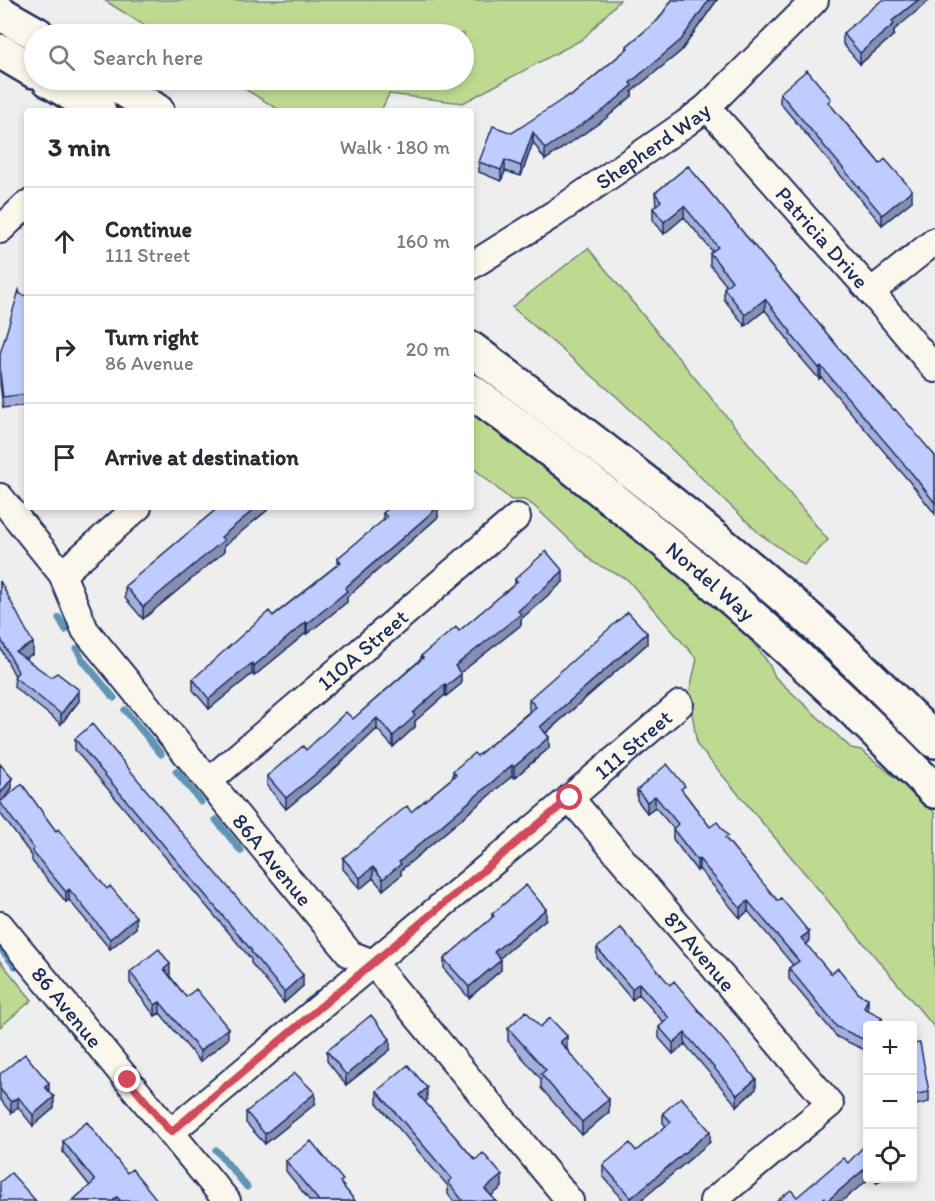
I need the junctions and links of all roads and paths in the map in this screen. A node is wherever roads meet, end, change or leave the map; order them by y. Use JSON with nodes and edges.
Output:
{"nodes":[{"id":1,"x":815,"y":0,"type":"edge"},
{"id":2,"x":0,"y":13,"type":"edge"},
{"id":3,"x":24,"y":27,"type":"edge"},
{"id":4,"x":0,"y":51,"type":"edge"},
{"id":5,"x":24,"y":65,"type":"edge"},
{"id":6,"x":65,"y":90,"type":"edge"},
{"id":7,"x":124,"y":90,"type":"edge"},
{"id":8,"x":706,"y":107,"type":"junction"},
{"id":9,"x":94,"y":108,"type":"edge"},
{"id":10,"x":152,"y":108,"type":"edge"},
{"id":11,"x":24,"y":207,"type":"edge"},
{"id":12,"x":0,"y":230,"type":"edge"},
{"id":13,"x":935,"y":241,"type":"edge"},
{"id":14,"x":474,"y":265,"type":"edge"},
{"id":15,"x":871,"y":292,"type":"junction"},
{"id":16,"x":474,"y":351,"type":"edge"},
{"id":17,"x":935,"y":369,"type":"edge"},
{"id":18,"x":474,"y":393,"type":"edge"},
{"id":19,"x":0,"y":497,"type":"edge"},
{"id":20,"x":135,"y":510,"type":"edge"},
{"id":21,"x":517,"y":517,"type":"dead end"},
{"id":22,"x":62,"y":574,"type":"junction"},
{"id":23,"x":680,"y":704,"type":"dead end"},
{"id":24,"x":935,"y":741,"type":"edge"},
{"id":25,"x":209,"y":781,"type":"junction"},
{"id":26,"x":935,"y":791,"type":"edge"},
{"id":27,"x":570,"y":798,"type":"junction"},
{"id":28,"x":0,"y":925,"type":"edge"},
{"id":29,"x":373,"y":963,"type":"junction"},
{"id":30,"x":171,"y":1132,"type":"junction"},
{"id":31,"x":227,"y":1201,"type":"edge"},
{"id":32,"x":570,"y":1201,"type":"edge"},
{"id":33,"x":713,"y":1201,"type":"edge"}],
"edges":[{"from":1,"to":8,"type":"street","name":"Shepherd Way"},
{"from":2,"to":3,"type":"main road"},
{"from":4,"to":5,"type":"main road"},
{"from":6,"to":9,"type":"main road"},
{"from":7,"to":10,"type":"main road"},
{"from":8,"to":14,"type":"street","name":"Shepherd Way"},
{"from":8,"to":15,"type":"street","name":"Patricia Drive"},
{"from":11,"to":12,"type":"street"},
{"from":13,"to":15,"type":"street"},
{"from":15,"to":17,"type":"street","name":"Patricia Drive"},
{"from":16,"to":24,"type":"main road","name":"Nordel Way"},
{"from":18,"to":26,"type":"main road","name":"Nordel Way"},
{"from":19,"to":22,"type":"street","name":"86A Avenue"},
{"from":20,"to":22,"type":"street"},
{"from":21,"to":25,"type":"street","name":"110A Street"},
{"from":22,"to":25,"type":"street","name":"86A Avenue"},
{"from":23,"to":27,"type":"street","name":"111 Street"},
{"from":25,"to":29,"type":"street","name":"86A Avenue"},
{"from":27,"to":29,"type":"street","name":"111 Street"},
{"from":27,"to":33,"type":"street","name":"87 Avenue"},
{"from":28,"to":30,"type":"street","name":"86 Avenue"},
{"from":29,"to":30,"type":"street","name":"111 Street"},
{"from":29,"to":32,"type":"street","name":"86A Avenue"},
{"from":30,"to":31,"type":"street","name":"86 Avenue"}]}
